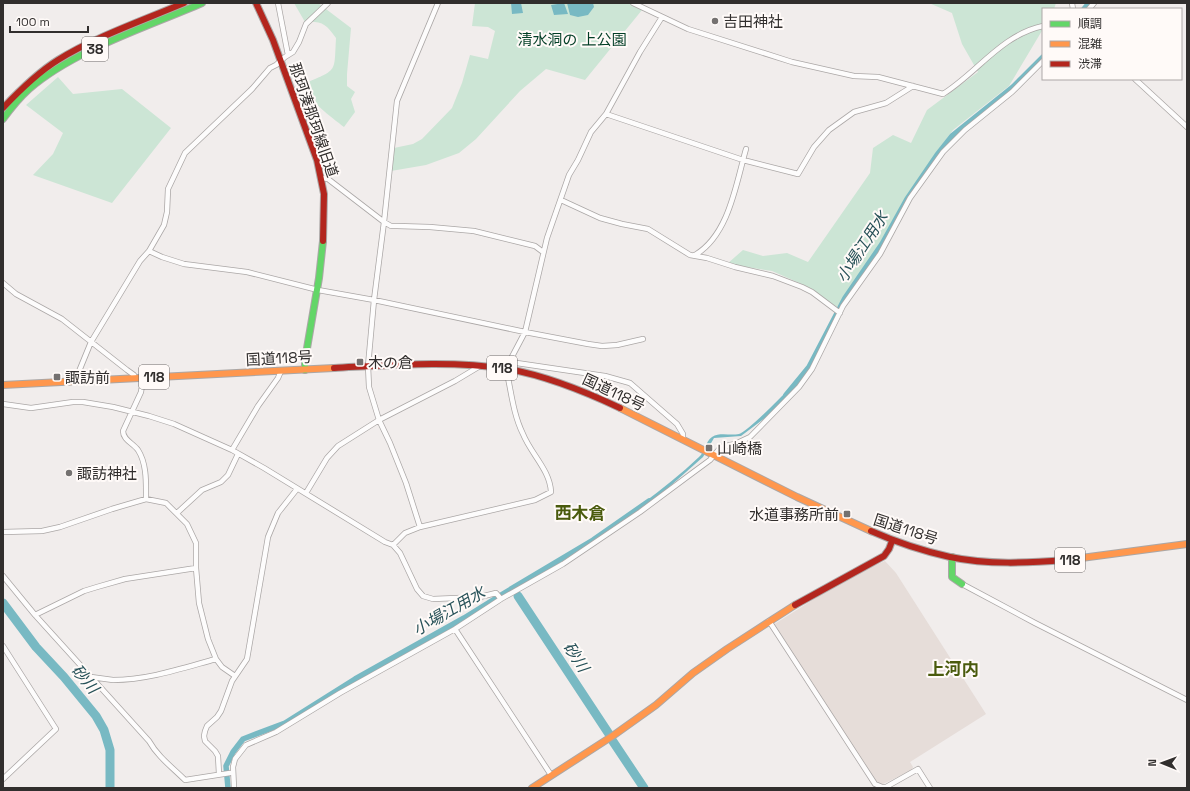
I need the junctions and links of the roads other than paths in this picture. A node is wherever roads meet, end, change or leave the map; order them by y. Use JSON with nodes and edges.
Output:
{"nodes":[{"id":1,"x":184,"y":3,"type":"edge"},
{"id":2,"x":202,"y":3,"type":"edge"},
{"id":3,"x":256,"y":3,"type":"edge"},
{"id":4,"x":278,"y":3,"type":"edge"},
{"id":5,"x":328,"y":3,"type":"edge"},
{"id":6,"x":438,"y":3,"type":"edge"},
{"id":7,"x":633,"y":3,"type":"edge"},
{"id":8,"x":662,"y":17,"type":"junction"},
{"id":9,"x":1042,"y":26,"type":"edge"},
{"id":10,"x":288,"y":55,"type":"junction"},
{"id":11,"x":280,"y":61,"type":"junction"},
{"id":12,"x":1042,"y":62,"type":"edge"},
{"id":13,"x":1136,"y":80,"type":"edge"},
{"id":14,"x":913,"y":86,"type":"junction"},
{"id":15,"x":3,"y":108,"type":"edge"},
{"id":16,"x":606,"y":114,"type":"junction"},
{"id":17,"x":3,"y":119,"type":"edge"},
{"id":18,"x":1187,"y":127,"type":"edge"},
{"id":19,"x":746,"y":149,"type":"dead end"},
{"id":20,"x":743,"y":160,"type":"junction"},
{"id":21,"x":322,"y":178,"type":"junction"},
{"id":22,"x":561,"y":200,"type":"junction"},
{"id":23,"x":384,"y":222,"type":"junction"},
{"id":24,"x":149,"y":250,"type":"junction"},
{"id":25,"x":543,"y":252,"type":"junction"},
{"id":26,"x":695,"y":255,"type":"junction"},
{"id":27,"x":3,"y":283,"type":"edge"},
{"id":28,"x":318,"y":290,"type":"junction"},
{"id":29,"x":374,"y":300,"type":"junction"},
{"id":30,"x":838,"y":312,"type":"junction"},
{"id":31,"x":525,"y":332,"type":"junction"},
{"id":32,"x":643,"y":339,"type":"dead end"},
{"id":33,"x":91,"y":342,"type":"junction"},
{"id":34,"x":510,"y":362,"type":"junction"},
{"id":35,"x":481,"y":365,"type":"junction"},
{"id":36,"x":368,"y":366,"type":"junction"},
{"id":37,"x":506,"y":368,"type":"junction"},
{"id":38,"x":282,"y":370,"type":"junction"},
{"id":39,"x":305,"y":370,"type":"junction"},
{"id":40,"x":135,"y":378,"type":"junction"},
{"id":41,"x":143,"y":378,"type":"junction"},
{"id":42,"x":75,"y":381,"type":"junction"},
{"id":43,"x":3,"y":385,"type":"edge"},
{"id":44,"x":3,"y":404,"type":"edge"},
{"id":45,"x":132,"y":413,"type":"junction"},
{"id":46,"x":379,"y":420,"type":"junction"},
{"id":47,"x":684,"y":440,"type":"junction"},
{"id":48,"x":232,"y":450,"type":"junction"},
{"id":49,"x":238,"y":454,"type":"junction"},
{"id":50,"x":713,"y":455,"type":"junction"},
{"id":51,"x":297,"y":489,"type":"junction"},
{"id":52,"x":306,"y":493,"type":"junction"},
{"id":53,"x":146,"y":499,"type":"junction"},
{"id":54,"x":177,"y":513,"type":"junction"},
{"id":55,"x":420,"y":527,"type":"junction"},
{"id":56,"x":3,"y":532,"type":"edge"},
{"id":57,"x":892,"y":540,"type":"junction"},
{"id":58,"x":1187,"y":544,"type":"edge"},
{"id":59,"x":393,"y":545,"type":"junction"},
{"id":60,"x":952,"y":557,"type":"junction"},
{"id":61,"x":196,"y":568,"type":"junction"},
{"id":62,"x":3,"y":576,"type":"edge"},
{"id":63,"x":962,"y":584,"type":"joint"},
{"id":64,"x":499,"y":596,"type":"junction"},
{"id":65,"x":35,"y":615,"type":"junction"},
{"id":66,"x":770,"y":621,"type":"junction"},
{"id":67,"x":455,"y":629,"type":"junction"},
{"id":68,"x":3,"y":646,"type":"edge"},
{"id":69,"x":216,"y":659,"type":"junction"},
{"id":70,"x":235,"y":676,"type":"junction"},
{"id":71,"x":92,"y":677,"type":"junction"},
{"id":72,"x":1187,"y":700,"type":"edge"},
{"id":73,"x":230,"y":773,"type":"dead end"},
{"id":74,"x":221,"y":774,"type":"junction"},
{"id":75,"x":551,"y":775,"type":"junction"},
{"id":76,"x":3,"y":779,"type":"edge"},
{"id":77,"x":234,"y":788,"type":"edge"},
{"id":78,"x":532,"y":788,"type":"edge"},
{"id":79,"x":930,"y":788,"type":"edge"}],
"edges":[{"from":1,"to":15,"type":"main road","number":"38"},
{"from":2,"to":17,"type":"main road","number":"38"},
{"from":3,"to":11,"type":"main road","name":"那珂湊那珂線旧道"},
{"from":4,"to":10,"type":"street"},
{"from":5,"to":10,"type":"street"},
{"from":6,"to":23,"type":"street"},
{"from":7,"to":8,"type":"street"},
{"from":8,"to":14,"type":"street"},
{"from":8,"to":16,"type":"street"},
{"from":9,"to":14,"type":"street"},
{"from":10,"to":11,"type":"street"},
{"from":11,"to":21,"type":"main road","name":"那珂湊那珂線旧道"},
{"from":11,"to":24,"type":"street"},
{"from":12,"to":30,"type":"street"},
{"from":13,"to":18,"type":"street"},
{"from":14,"to":20,"type":"street"},
{"from":16,"to":20,"type":"street"},
{"from":16,"to":22,"type":"street"},
{"from":19,"to":20,"type":"street"},
{"from":20,"to":26,"type":"street"},
{"from":21,"to":23,"type":"street"},
{"from":21,"to":28,"type":"main road","name":"那珂湊那珂線旧道"},
{"from":22,"to":25,"type":"street"},
{"from":22,"to":26,"type":"street"},
{"from":23,"to":25,"type":"street"},
{"from":23,"to":29,"type":"street"},
{"from":24,"to":28,"type":"street"},
{"from":24,"to":33,"type":"street"},
{"from":25,"to":31,"type":"street"},
{"from":26,"to":30,"type":"street"},
{"from":27,"to":33,"type":"street"},
{"from":28,"to":29,"type":"street"},
{"from":28,"to":39,"type":"main road","name":"那珂湊那珂線旧道"},
{"from":29,"to":31,"type":"street"},
{"from":29,"to":36,"type":"street"},
{"from":30,"to":50,"type":"street"},
{"from":31,"to":32,"type":"street"},
{"from":31,"to":34,"type":"street"},
{"from":33,"to":40,"type":"street"},
{"from":33,"to":42,"type":"street"},
{"from":34,"to":37,"type":"street"},
{"from":34,"to":47,"type":"street"},
{"from":35,"to":36,"type":"main road","name":"国道118号","number":"118"},
{"from":35,"to":37,"type":"main road","name":"国道118号","number":"118"},
{"from":35,"to":46,"type":"street"},
{"from":36,"to":39,"type":"main road","name":"国道118号","number":"118"},
{"from":36,"to":46,"type":"street"},
{"from":37,"to":47,"type":"main road","name":"国道118号","number":"118"},
{"from":37,"to":55,"type":"street"},
{"from":38,"to":39,"type":"main road","name":"国道118号","number":"118"},
{"from":38,"to":41,"type":"main road","name":"国道118号","number":"118"},
{"from":38,"to":48,"type":"street"},
{"from":40,"to":41,"type":"main road","name":"国道118号","number":"118"},
{"from":40,"to":42,"type":"main road","name":"国道118号","number":"118"},
{"from":41,"to":45,"type":"street"},
{"from":42,"to":43,"type":"main road","name":"国道118号","number":"118"},
{"from":44,"to":45,"type":"street"},
{"from":45,"to":48,"type":"street"},
{"from":45,"to":53,"type":"street"},
{"from":46,"to":52,"type":"street"},
{"from":46,"to":55,"type":"street"},
{"from":47,"to":50,"type":"main road","name":"国道118号","number":"118"},
{"from":48,"to":49,"type":"street"},
{"from":49,"to":51,"type":"street"},
{"from":49,"to":54,"type":"street"},
{"from":50,"to":57,"type":"main road","name":"国道118号","number":"118"},
{"from":50,"to":64,"type":"street"},
{"from":51,"to":52,"type":"street"},
{"from":51,"to":70,"type":"street"},
{"from":52,"to":59,"type":"street"},
{"from":53,"to":54,"type":"street"},
{"from":53,"to":56,"type":"street"},
{"from":54,"to":61,"type":"street"},
{"from":55,"to":59,"type":"street"},
{"from":57,"to":60,"type":"main road","name":"国道118号","number":"118"},
{"from":57,"to":66,"type":"main road"},
{"from":58,"to":60,"type":"main road","name":"国道118号","number":"118"},
{"from":59,"to":64,"type":"street"},
{"from":60,"to":63,"type":"main road"},
{"from":61,"to":65,"type":"street"},
{"from":61,"to":69,"type":"street"},
{"from":62,"to":65,"type":"street"},
{"from":63,"to":72,"type":"street"},
{"from":64,"to":67,"type":"street"},
{"from":65,"to":71,"type":"street"},
{"from":66,"to":75,"type":"main road"},
{"from":66,"to":79,"type":"street"},
{"from":67,"to":75,"type":"street"},
{"from":67,"to":77,"type":"street"},
{"from":68,"to":76,"type":"street"},
{"from":69,"to":70,"type":"street"},
{"from":69,"to":71,"type":"street"},
{"from":70,"to":74,"type":"street"},
{"from":71,"to":74,"type":"street"},
{"from":73,"to":74,"type":"street"},
{"from":75,"to":78,"type":"main road"}]}
